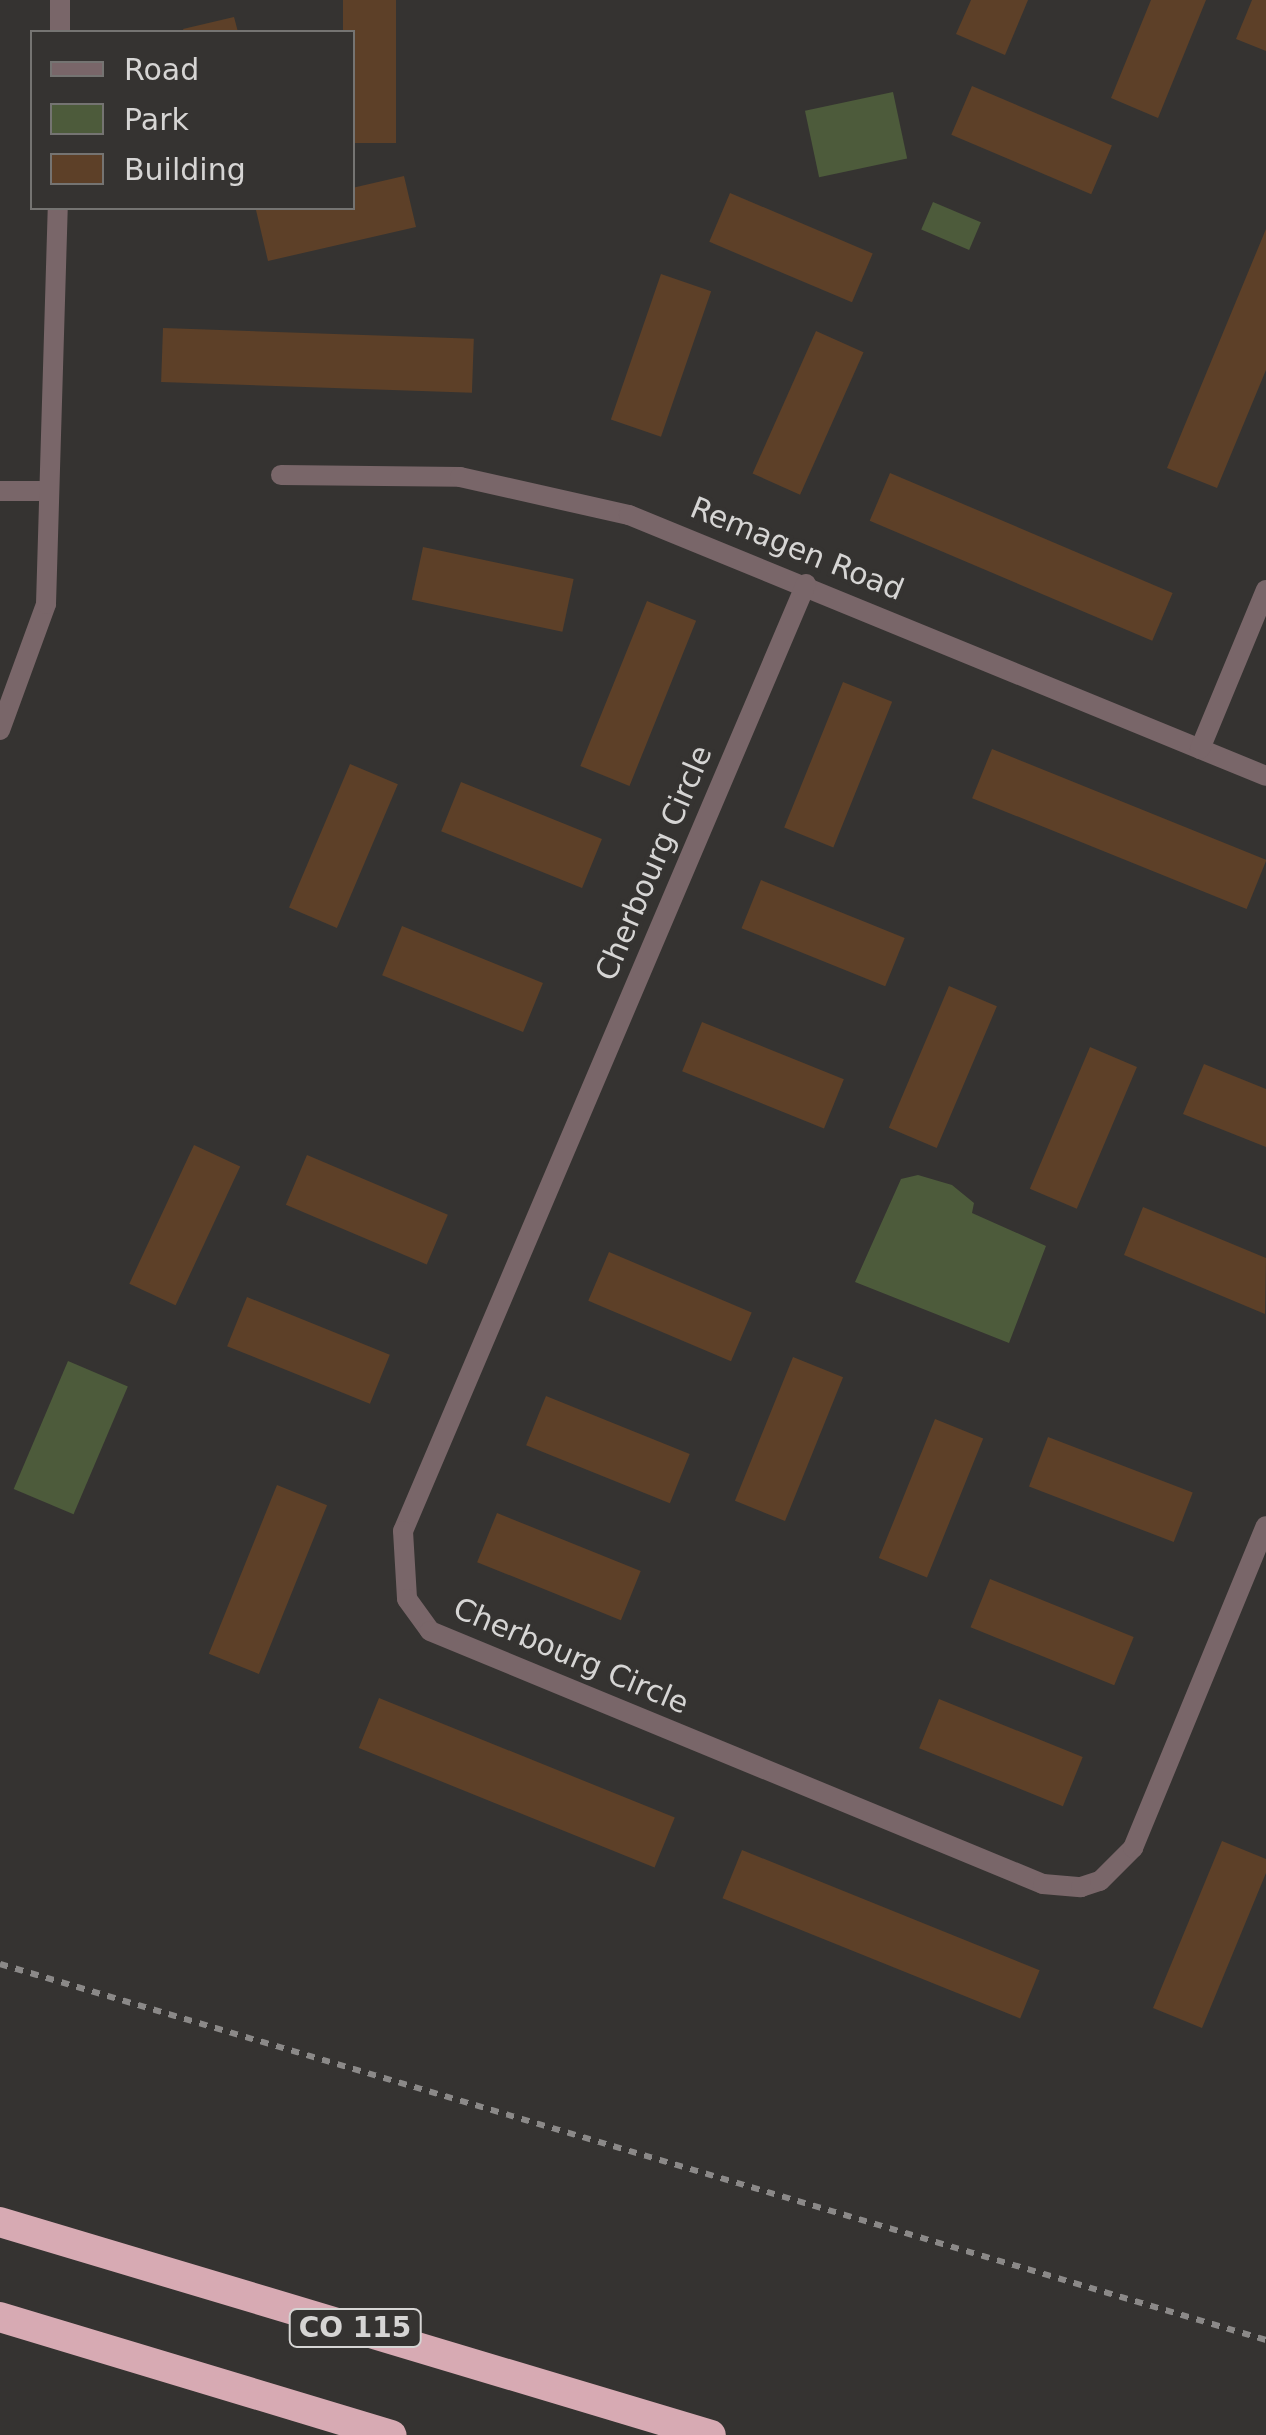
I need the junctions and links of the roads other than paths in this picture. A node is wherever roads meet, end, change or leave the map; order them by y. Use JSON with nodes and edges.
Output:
{"nodes":[{"id":1,"x":60,"y":0,"type":"edge"},
{"id":2,"x":60,"y":30,"type":"edge"},
{"id":3,"x":58,"y":210,"type":"edge"},
{"id":4,"x":281,"y":475,"type":"dead end"},
{"id":5,"x":0,"y":491,"type":"edge"},
{"id":6,"x":48,"y":491,"type":"junction"},
{"id":7,"x":806,"y":584,"type":"junction"},
{"id":8,"x":1266,"y":590,"type":"edge"},
{"id":9,"x":0,"y":730,"type":"edge"},
{"id":10,"x":1200,"y":749,"type":"junction"},
{"id":11,"x":1266,"y":776,"type":"edge"},
{"id":12,"x":1266,"y":1526,"type":"edge"},
{"id":13,"x":0,"y":2222,"type":"edge"},
{"id":14,"x":0,"y":2318,"type":"edge"},
{"id":15,"x":392,"y":2435,"type":"edge"},
{"id":16,"x":711,"y":2435,"type":"edge"}],
"edges":[{"from":1,"to":2,"type":"street"},
{"from":3,"to":6,"type":"street"},
{"from":4,"to":7,"type":"street","name":"Remagen Road"},
{"from":5,"to":6,"type":"street"},
{"from":6,"to":9,"type":"street"},
{"from":7,"to":10,"type":"street","name":"Remagen Road"},
{"from":7,"to":12,"type":"street","name":"Cherbourg Circle"},
{"from":8,"to":10,"type":"street"},
{"from":10,"to":11,"type":"street","name":"Remagen Road"},
{"from":13,"to":16,"type":"highway","number":"CO 115"},
{"from":14,"to":15,"type":"highway"}]}
